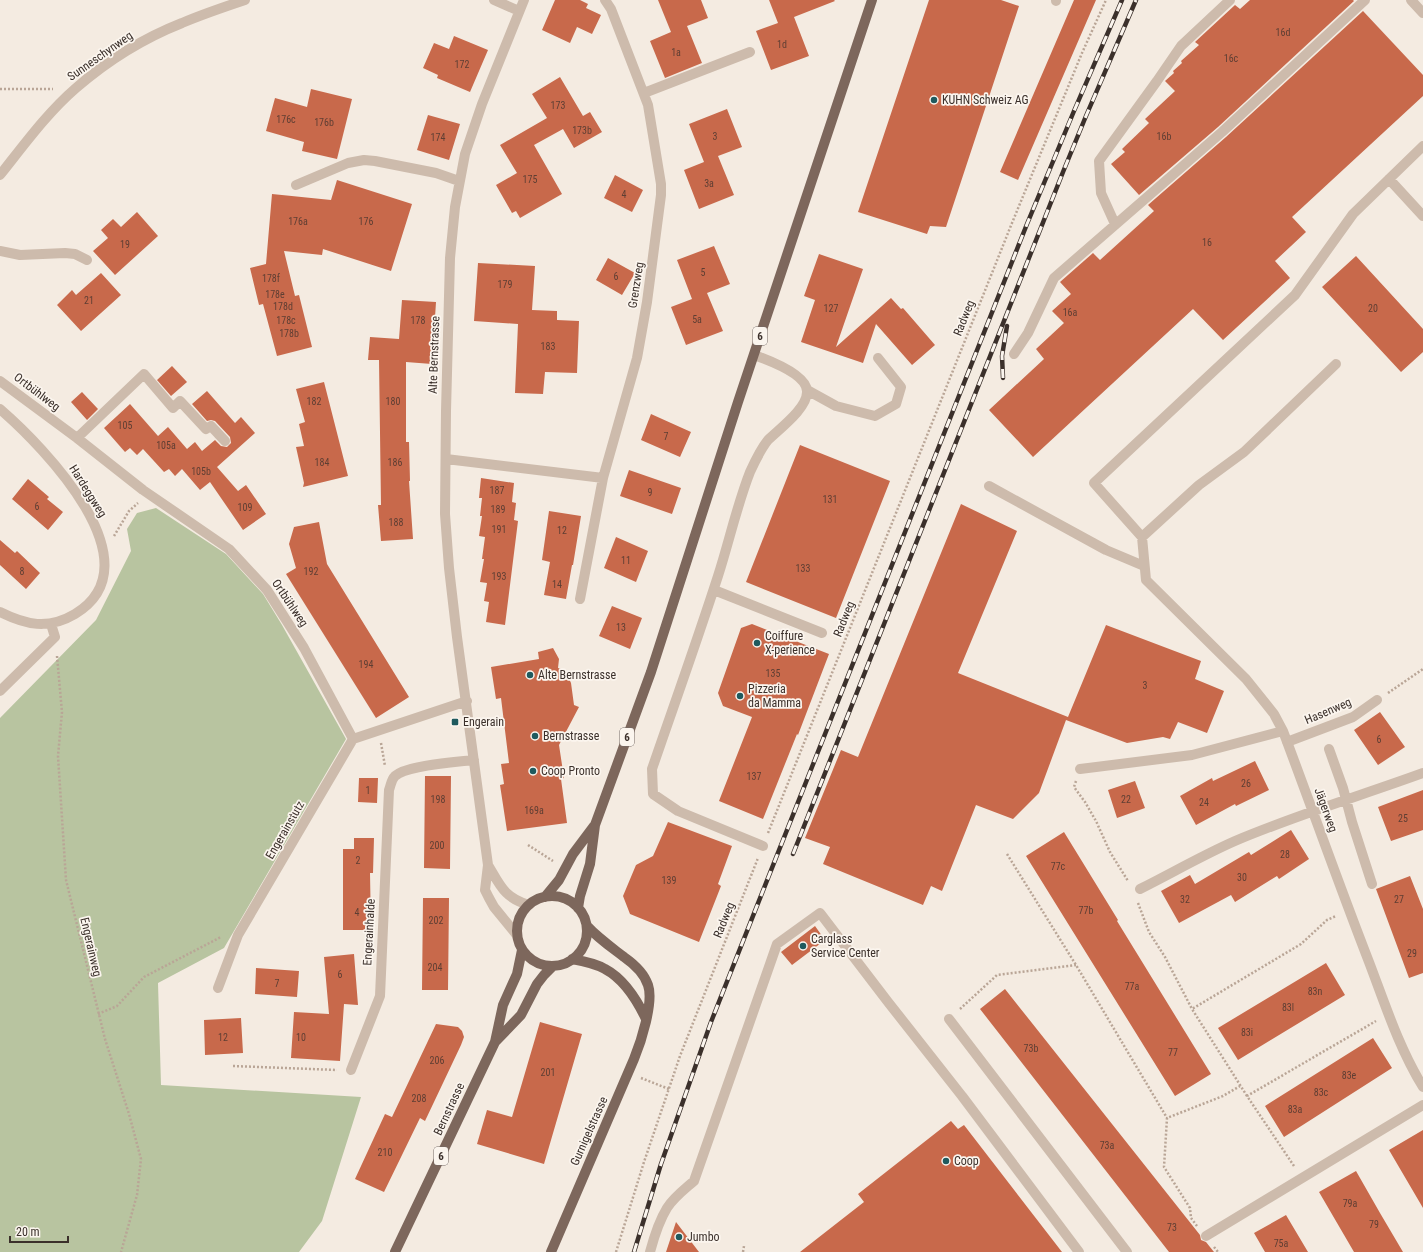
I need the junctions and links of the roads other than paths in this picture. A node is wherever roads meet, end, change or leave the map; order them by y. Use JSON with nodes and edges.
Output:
{"nodes":[{"id":1,"x":245,"y":0,"type":"edge"},
{"id":2,"x":494,"y":0,"type":"edge"},
{"id":3,"x":524,"y":0,"type":"edge"},
{"id":4,"x":605,"y":0,"type":"edge"},
{"id":5,"x":872,"y":0,"type":"edge"},
{"id":6,"x":1230,"y":0,"type":"edge"},
{"id":7,"x":1365,"y":0,"type":"edge"},
{"id":8,"x":1411,"y":0,"type":"edge"},
{"id":9,"x":519,"y":11,"type":"junction"},
{"id":10,"x":1423,"y":13,"type":"edge"},
{"id":11,"x":750,"y":52,"type":"dead end"},
{"id":12,"x":644,"y":93,"type":"junction"},
{"id":13,"x":1423,"y":146,"type":"edge"},
{"id":14,"x":0,"y":175,"type":"edge"},
{"id":15,"x":1389,"y":179,"type":"junction"},
{"id":16,"x":459,"y":181,"type":"junction"},
{"id":17,"x":296,"y":185,"type":"dead end"},
{"id":18,"x":1423,"y":216,"type":"edge"},
{"id":19,"x":1115,"y":224,"type":"junction"},
{"id":20,"x":0,"y":251,"type":"edge"},
{"id":21,"x":87,"y":260,"type":"dead end"},
{"id":22,"x":1014,"y":354,"type":"dead end"},
{"id":23,"x":754,"y":355,"type":"junction"},
{"id":24,"x":878,"y":358,"type":"dead end"},
{"id":25,"x":1336,"y":364,"type":"dead end"},
{"id":26,"x":0,"y":381,"type":"edge"},
{"id":27,"x":807,"y":390,"type":"junction"},
{"id":28,"x":0,"y":409,"type":"edge"},
{"id":29,"x":77,"y":438,"type":"junction"},
{"id":30,"x":226,"y":442,"type":"dead end"},
{"id":31,"x":446,"y":459,"type":"junction"},
{"id":32,"x":603,"y":478,"type":"junction"},
{"id":33,"x":989,"y":486,"type":"dead end"},
{"id":34,"x":1142,"y":537,"type":"junction"},
{"id":35,"x":1144,"y":566,"type":"junction"},
{"id":36,"x":714,"y":590,"type":"junction"},
{"id":37,"x":580,"y":599,"type":"dead end"},
{"id":38,"x":0,"y":612,"type":"edge"},
{"id":39,"x":51,"y":624,"type":"junction"},
{"id":40,"x":822,"y":633,"type":"dead end"},
{"id":41,"x":0,"y":691,"type":"edge"},
{"id":42,"x":1378,"y":700,"type":"road end"},
{"id":43,"x":467,"y":701,"type":"junction"},
{"id":44,"x":1283,"y":731,"type":"junction"},
{"id":45,"x":353,"y":739,"type":"junction"},
{"id":46,"x":1287,"y":742,"type":"junction"},
{"id":47,"x":1329,"y":749,"type":"dead end"},
{"id":48,"x":474,"y":760,"type":"junction"},
{"id":49,"x":1080,"y":769,"type":"road end"},
{"id":50,"x":1423,"y":773,"type":"edge"},
{"id":51,"x":1347,"y":800,"type":"junction"},
{"id":52,"x":1312,"y":811,"type":"junction"},
{"id":53,"x":595,"y":825,"type":"junction"},
{"id":54,"x":763,"y":846,"type":"road end"},
{"id":55,"x":488,"y":865,"type":"junction"},
{"id":56,"x":1372,"y":884,"type":"dead end"},
{"id":57,"x":1137,"y":890,"type":"road end"},
{"id":58,"x":545,"y":897,"type":"junction"},
{"id":59,"x":530,"y":905,"type":"junction"},
{"id":60,"x":578,"y":908,"type":"junction"},
{"id":61,"x":587,"y":926,"type":"junction"},
{"id":62,"x":516,"y":934,"type":"junction"},
{"id":63,"x":522,"y":950,"type":"junction"},
{"id":64,"x":572,"y":959,"type":"junction"},
{"id":65,"x":554,"y":966,"type":"junction"},
{"id":66,"x":218,"y":988,"type":"dead end"},
{"id":67,"x":646,"y":1019,"type":"junction"},
{"id":68,"x":949,"y":1019,"type":"road end"},
{"id":69,"x":495,"y":1042,"type":"junction"},
{"id":70,"x":351,"y":1070,"type":"road end"},
{"id":71,"x":1423,"y":1087,"type":"edge"},
{"id":72,"x":1423,"y":1105,"type":"edge"},
{"id":73,"x":1206,"y":1236,"type":"road end"},
{"id":74,"x":396,"y":1252,"type":"edge"},
{"id":75,"x":551,"y":1252,"type":"edge"},
{"id":76,"x":650,"y":1252,"type":"edge"},
{"id":77,"x":1079,"y":1252,"type":"edge"},
{"id":78,"x":1127,"y":1252,"type":"edge"}],
"edges":[{"from":1,"to":14,"type":"street","name":"Sunneschynweg"},
{"from":2,"to":9,"type":"street"},
{"from":3,"to":9,"type":"street","name":"Alte Bernstrasse"},
{"from":4,"to":12,"type":"street","name":"Grenzweg"},
{"from":5,"to":23,"type":"main road","number":"6"},
{"from":6,"to":19,"type":"street"},
{"from":7,"to":19,"type":"street"},
{"from":8,"to":10,"type":"street"},
{"from":9,"to":16,"type":"street","name":"Alte Bernstrasse"},
{"from":11,"to":12,"type":"street"},
{"from":12,"to":32,"type":"street","name":"Grenzweg"},
{"from":13,"to":15,"type":"street"},
{"from":15,"to":18,"type":"street"},
{"from":15,"to":34,"type":"street"},
{"from":16,"to":17,"type":"street"},
{"from":16,"to":31,"type":"street","name":"Alte Bernstrasse"},
{"from":19,"to":22,"type":"street"},
{"from":20,"to":21,"type":"street"},
{"from":23,"to":27,"type":"street"},
{"from":23,"to":53,"type":"main road","number":"6"},
{"from":24,"to":27,"type":"street"},
{"from":25,"to":34,"type":"street"},
{"from":26,"to":29,"type":"street","name":"Ortbühlweg"},
{"from":27,"to":36,"type":"street"},
{"from":28,"to":39,"type":"street","name":"Hardeggweg"},
{"from":29,"to":30,"type":"street"},
{"from":29,"to":45,"type":"street","name":"Ortbühlweg"},
{"from":31,"to":32,"type":"street"},
{"from":31,"to":43,"type":"street","name":"Alte Bernstrasse"},
{"from":32,"to":37,"type":"street","name":"Grenzweg"},
{"from":33,"to":35,"type":"street"},
{"from":34,"to":35,"type":"street"},
{"from":35,"to":44,"type":"street","name":"Jägerweg"},
{"from":36,"to":40,"type":"street"},
{"from":36,"to":54,"type":"street"},
{"from":38,"to":39,"type":"street","name":"Hardeggweg"},
{"from":39,"to":41,"type":"street"},
{"from":42,"to":46,"type":"street","name":"Hasenweg"},
{"from":43,"to":45,"type":"street"},
{"from":43,"to":48,"type":"street","name":"Alte Bernstrasse"},
{"from":44,"to":46,"type":"street","name":"Jägerweg"},
{"from":44,"to":49,"type":"street"},
{"from":45,"to":66,"type":"street","name":"Engerainstutz"},
{"from":46,"to":52,"type":"street","name":"Jägerweg"},
{"from":47,"to":51,"type":"street"},
{"from":48,"to":55,"type":"street","name":"Alte Bernstrasse"},
{"from":48,"to":70,"type":"street","name":"Engerainhalde"},
{"from":50,"to":51,"type":"street"},
{"from":51,"to":52,"type":"street"},
{"from":51,"to":56,"type":"street"},
{"from":52,"to":57,"type":"street"},
{"from":52,"to":71,"type":"street","name":"Jägerweg"},
{"from":53,"to":58,"type":"main road","number":"6"},
{"from":53,"to":60,"type":"main road","number":"6"},
{"from":55,"to":59,"type":"street","name":"Alte Bernstrasse"},
{"from":55,"to":62,"type":"street","name":"Alte Bernstrasse"},
{"from":58,"to":59,"type":"main road"},
{"from":58,"to":60,"type":"main road"},
{"from":59,"to":62,"type":"main road"},
{"from":60,"to":61,"type":"main road"},
{"from":61,"to":64,"type":"main road"},
{"from":61,"to":67,"type":"main road","name":"Gurnigelstrasse"},
{"from":62,"to":63,"type":"main road"},
{"from":63,"to":65,"type":"main road"},
{"from":63,"to":69,"type":"main road","name":"Bernstrasse","number":"6"},
{"from":64,"to":65,"type":"main road"},
{"from":64,"to":67,"type":"main road"},
{"from":65,"to":69,"type":"main road","name":"Bernstrasse","number":"6"},
{"from":67,"to":75,"type":"main road","name":"Gurnigelstrasse"},
{"from":68,"to":78,"type":"street"},
{"from":69,"to":74,"type":"main road","name":"Bernstrasse","number":"6"},
{"from":72,"to":73,"type":"street"},
{"from":76,"to":77,"type":"street"}]}
